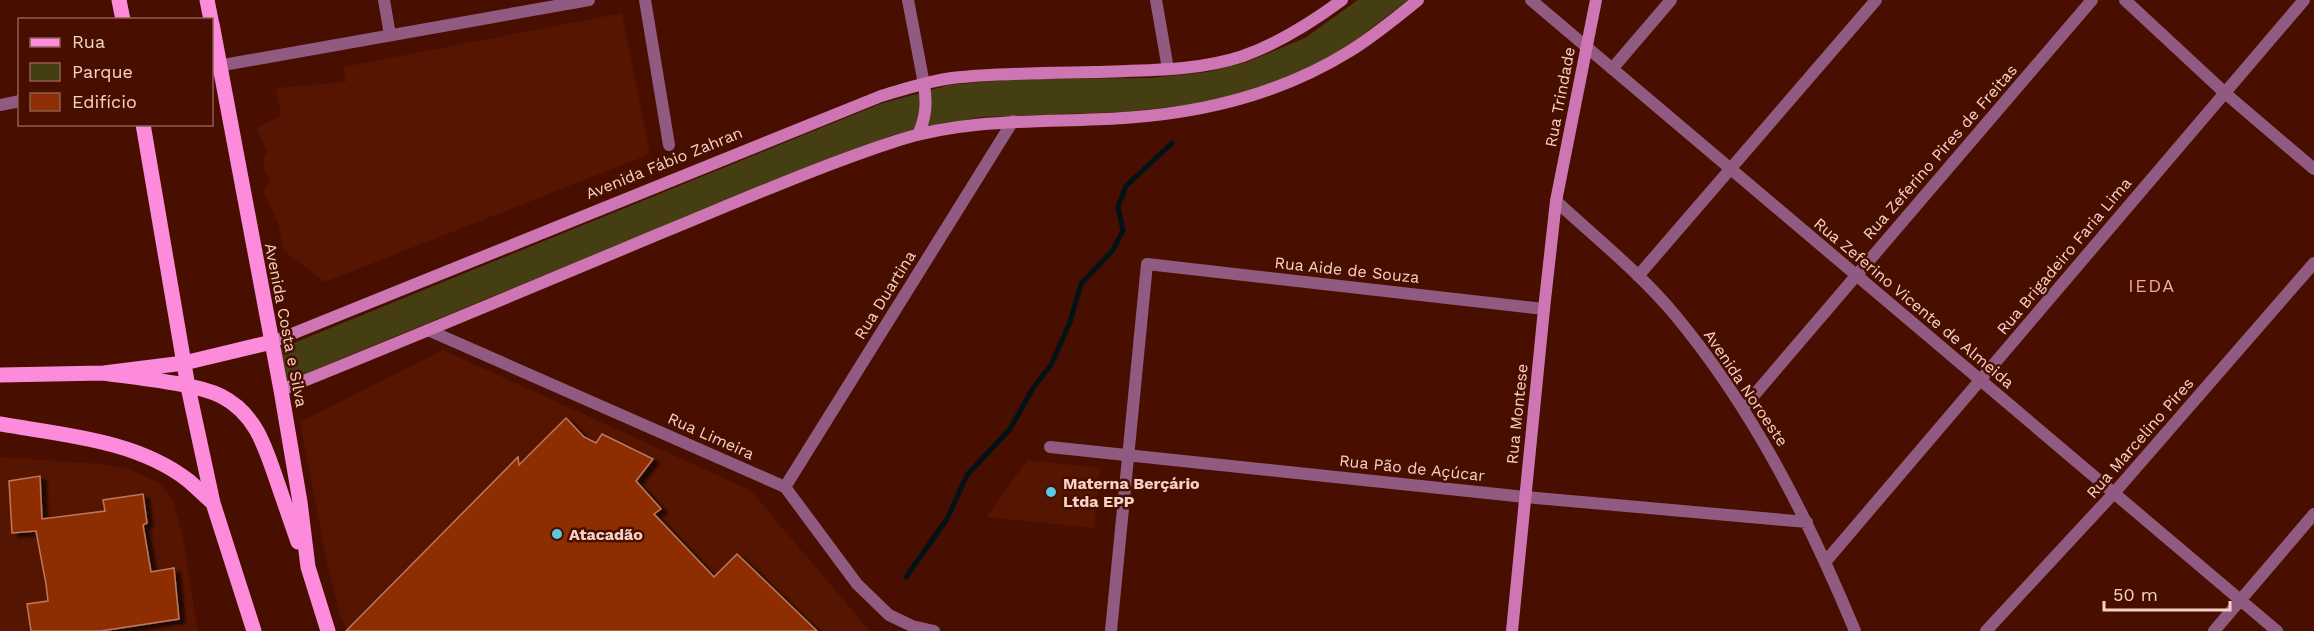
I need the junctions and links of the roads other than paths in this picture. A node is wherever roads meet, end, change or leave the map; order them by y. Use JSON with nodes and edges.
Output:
{"nodes":[{"id":1,"x":119,"y":0,"type":"edge"},
{"id":2,"x":207,"y":0,"type":"edge"},
{"id":3,"x":384,"y":0,"type":"edge"},
{"id":4,"x":589,"y":0,"type":"edge"},
{"id":5,"x":645,"y":0,"type":"edge"},
{"id":6,"x":908,"y":0,"type":"edge"},
{"id":7,"x":1156,"y":0,"type":"edge"},
{"id":8,"x":1342,"y":0,"type":"edge"},
{"id":9,"x":1418,"y":0,"type":"edge"},
{"id":10,"x":1531,"y":0,"type":"edge"},
{"id":11,"x":1596,"y":0,"type":"edge"},
{"id":12,"x":1671,"y":0,"type":"edge"},
{"id":13,"x":1876,"y":0,"type":"edge"},
{"id":14,"x":2092,"y":0,"type":"edge"},
{"id":15,"x":2125,"y":0,"type":"edge"},
{"id":16,"x":2304,"y":0,"type":"edge"},
{"id":17,"x":123,"y":18,"type":"edge"},
{"id":18,"x":211,"y":18,"type":"edge"},
{"id":19,"x":213,"y":35,"type":"edge"},
{"id":20,"x":390,"y":35,"type":"junction"},
{"id":21,"x":1587,"y":48,"type":"junction"},
{"id":22,"x":216,"y":67,"type":"edge"},
{"id":23,"x":1168,"y":69,"type":"junction"},
{"id":24,"x":1612,"y":69,"type":"junction"},
{"id":25,"x":924,"y":84,"type":"junction"},
{"id":26,"x":2225,"y":93,"type":"junction"},
{"id":27,"x":18,"y":101,"type":"edge"},
{"id":28,"x":0,"y":105,"type":"edge"},
{"id":29,"x":1013,"y":121,"type":"junction"},
{"id":30,"x":143,"y":126,"type":"edge"},
{"id":31,"x":918,"y":135,"type":"junction"},
{"id":32,"x":669,"y":144,"type":"dead end"},
{"id":33,"x":1730,"y":169,"type":"junction"},
{"id":34,"x":2314,"y":169,"type":"edge"},
{"id":35,"x":1556,"y":201,"type":"junction"},
{"id":36,"x":2314,"y":263,"type":"edge"},
{"id":37,"x":1638,"y":276,"type":"junction"},
{"id":38,"x":1856,"y":276,"type":"junction"},
{"id":39,"x":1544,"y":309,"type":"junction"},
{"id":40,"x":428,"y":330,"type":"junction"},
{"id":41,"x":272,"y":342,"type":"junction"},
{"id":42,"x":184,"y":363,"type":"junction"},
{"id":43,"x":104,"y":373,"type":"junction"},
{"id":44,"x":0,"y":375,"type":"edge"},
{"id":45,"x":1981,"y":380,"type":"junction"},
{"id":46,"x":188,"y":387,"type":"junction"},
{"id":47,"x":281,"y":390,"type":"junction"},
{"id":48,"x":1743,"y":408,"type":"junction"},
{"id":49,"x":0,"y":424,"type":"edge"},
{"id":50,"x":0,"y":435,"type":"edge"},
{"id":51,"x":80,"y":438,"type":"junction"},
{"id":52,"x":1050,"y":447,"type":"dead end"},
{"id":53,"x":1128,"y":456,"type":"junction"},
{"id":54,"x":785,"y":487,"type":"junction"},
{"id":55,"x":2115,"y":494,"type":"junction"},
{"id":56,"x":1525,"y":496,"type":"junction"},
{"id":57,"x":213,"y":503,"type":"junction"},
{"id":58,"x":2314,"y":514,"type":"edge"},
{"id":59,"x":1807,"y":522,"type":"junction"},
{"id":60,"x":1826,"y":561,"type":"junction"},
{"id":61,"x":308,"y":567,"type":"junction"},
{"id":62,"x":2241,"y":600,"type":"junction"},
{"id":63,"x":255,"y":631,"type":"edge"},
{"id":64,"x":328,"y":631,"type":"edge"},
{"id":65,"x":934,"y":631,"type":"edge"},
{"id":66,"x":1111,"y":631,"type":"edge"},
{"id":67,"x":1512,"y":631,"type":"edge"},
{"id":68,"x":1855,"y":631,"type":"edge"},
{"id":69,"x":1986,"y":631,"type":"edge"},
{"id":70,"x":2214,"y":631,"type":"edge"},
{"id":71,"x":2277,"y":631,"type":"edge"}],
"edges":[{"from":1,"to":17,"type":"main road"},
{"from":2,"to":18,"type":"main road"},
{"from":3,"to":20,"type":"street"},
{"from":4,"to":20,"type":"street"},
{"from":5,"to":32,"type":"street"},
{"from":6,"to":25,"type":"street"},
{"from":7,"to":23,"type":"street"},
{"from":8,"to":23,"type":"main road","name":"Avenida Fábio Zahran"},
{"from":9,"to":29,"type":"main road"},
{"from":10,"to":21,"type":"street","name":"Rua Zeferino Vicente de Almeida"},
{"from":11,"to":21,"type":"main road","name":"Rua Trindade"},
{"from":12,"to":24,"type":"street"},
{"from":13,"to":33,"type":"street"},
{"from":14,"to":38,"type":"street","name":"Rua Zeferino Pires de Freitas"},
{"from":15,"to":26,"type":"street"},
{"from":16,"to":26,"type":"street","name":"Rua Brigadeiro Faria Lima"},
{"from":19,"to":22,"type":"main road","name":"Avenida Costa e Silva"},
{"from":20,"to":22,"type":"street"},
{"from":21,"to":24,"type":"street","name":"Rua Zeferino Vicente de Almeida"},
{"from":21,"to":35,"type":"main road","name":"Rua Trindade"},
{"from":22,"to":41,"type":"main road","name":"Avenida Costa e Silva"},
{"from":23,"to":25,"type":"main road","name":"Avenida Fábio Zahran"},
{"from":24,"to":33,"type":"street","name":"Rua Zeferino Vicente de Almeida"},
{"from":25,"to":31,"type":"main road"},
{"from":25,"to":41,"type":"main road","name":"Avenida Fábio Zahran"},
{"from":26,"to":34,"type":"street"},
{"from":26,"to":45,"type":"street","name":"Rua Brigadeiro Faria Lima"},
{"from":27,"to":28,"type":"street"},
{"from":29,"to":31,"type":"main road"},
{"from":29,"to":54,"type":"street","name":"Rua Duartina"},
{"from":30,"to":42,"type":"main road"},
{"from":31,"to":40,"type":"main road"},
{"from":33,"to":37,"type":"street"},
{"from":33,"to":38,"type":"street","name":"Rua Zeferino Vicente de Almeida"},
{"from":35,"to":37,"type":"street","name":"Avenida Noroeste"},
{"from":35,"to":39,"type":"main road","name":"Rua Montese"},
{"from":36,"to":55,"type":"street","name":"Rua Marcelino Pires"},
{"from":37,"to":48,"type":"street","name":"Avenida Noroeste"},
{"from":38,"to":45,"type":"street","name":"Rua Zeferino Vicente de Almeida"},
{"from":38,"to":48,"type":"street","name":"Rua Zeferino Pires de Freitas"},
{"from":39,"to":53,"type":"street","name":"Rua Aide de Souza"},
{"from":39,"to":56,"type":"main road","name":"Rua Montese"},
{"from":40,"to":47,"type":"main road"},
{"from":40,"to":54,"type":"street","name":"Rua Limeira"},
{"from":41,"to":42,"type":"main road","name":"Avenida Fábio Zahran"},
{"from":41,"to":47,"type":"main road","name":"Avenida Costa e Silva"},
{"from":42,"to":43,"type":"main road","name":"Avenida Fábio Zahran"},
{"from":42,"to":46,"type":"main road"},
{"from":43,"to":44,"type":"main road","name":"Avenida Fábio Zahran"},
{"from":43,"to":46,"type":"main road"},
{"from":45,"to":55,"type":"street","name":"Rua Zeferino Vicente de Almeida"},
{"from":45,"to":60,"type":"street","name":"Rua Brigadeiro Faria Lima"},
{"from":46,"to":57,"type":"main road"},
{"from":46,"to":61,"type":"main road"},
{"from":47,"to":61,"type":"main road","name":"Avenida Costa e Silva"},
{"from":48,"to":59,"type":"street","name":"Avenida Noroeste"},
{"from":49,"to":51,"type":"main road"},
{"from":50,"to":51,"type":"main road"},
{"from":51,"to":57,"type":"main road"},
{"from":52,"to":53,"type":"street","name":"Rua Pão de Açúcar"},
{"from":53,"to":56,"type":"street","name":"Rua Pão de Açúcar"},
{"from":53,"to":66,"type":"street"},
{"from":54,"to":65,"type":"street","name":"Rua Limeira"},
{"from":55,"to":62,"type":"street","name":"Rua Zeferino Vicente de Almeida"},
{"from":55,"to":69,"type":"street","name":"Rua Marcelino Pires"},
{"from":56,"to":59,"type":"street","name":"Rua Pão de Açúcar"},
{"from":56,"to":67,"type":"main road","name":"Rua Montese"},
{"from":57,"to":63,"type":"main road"},
{"from":58,"to":62,"type":"street"},
{"from":59,"to":60,"type":"street","name":"Avenida Noroeste"},
{"from":60,"to":68,"type":"street","name":"Avenida Noroeste"},
{"from":61,"to":64,"type":"main road","name":"Avenida Costa e Silva"},
{"from":62,"to":70,"type":"street"},
{"from":62,"to":71,"type":"street","name":"Rua Zeferino Vicente de Almeida"}]}
